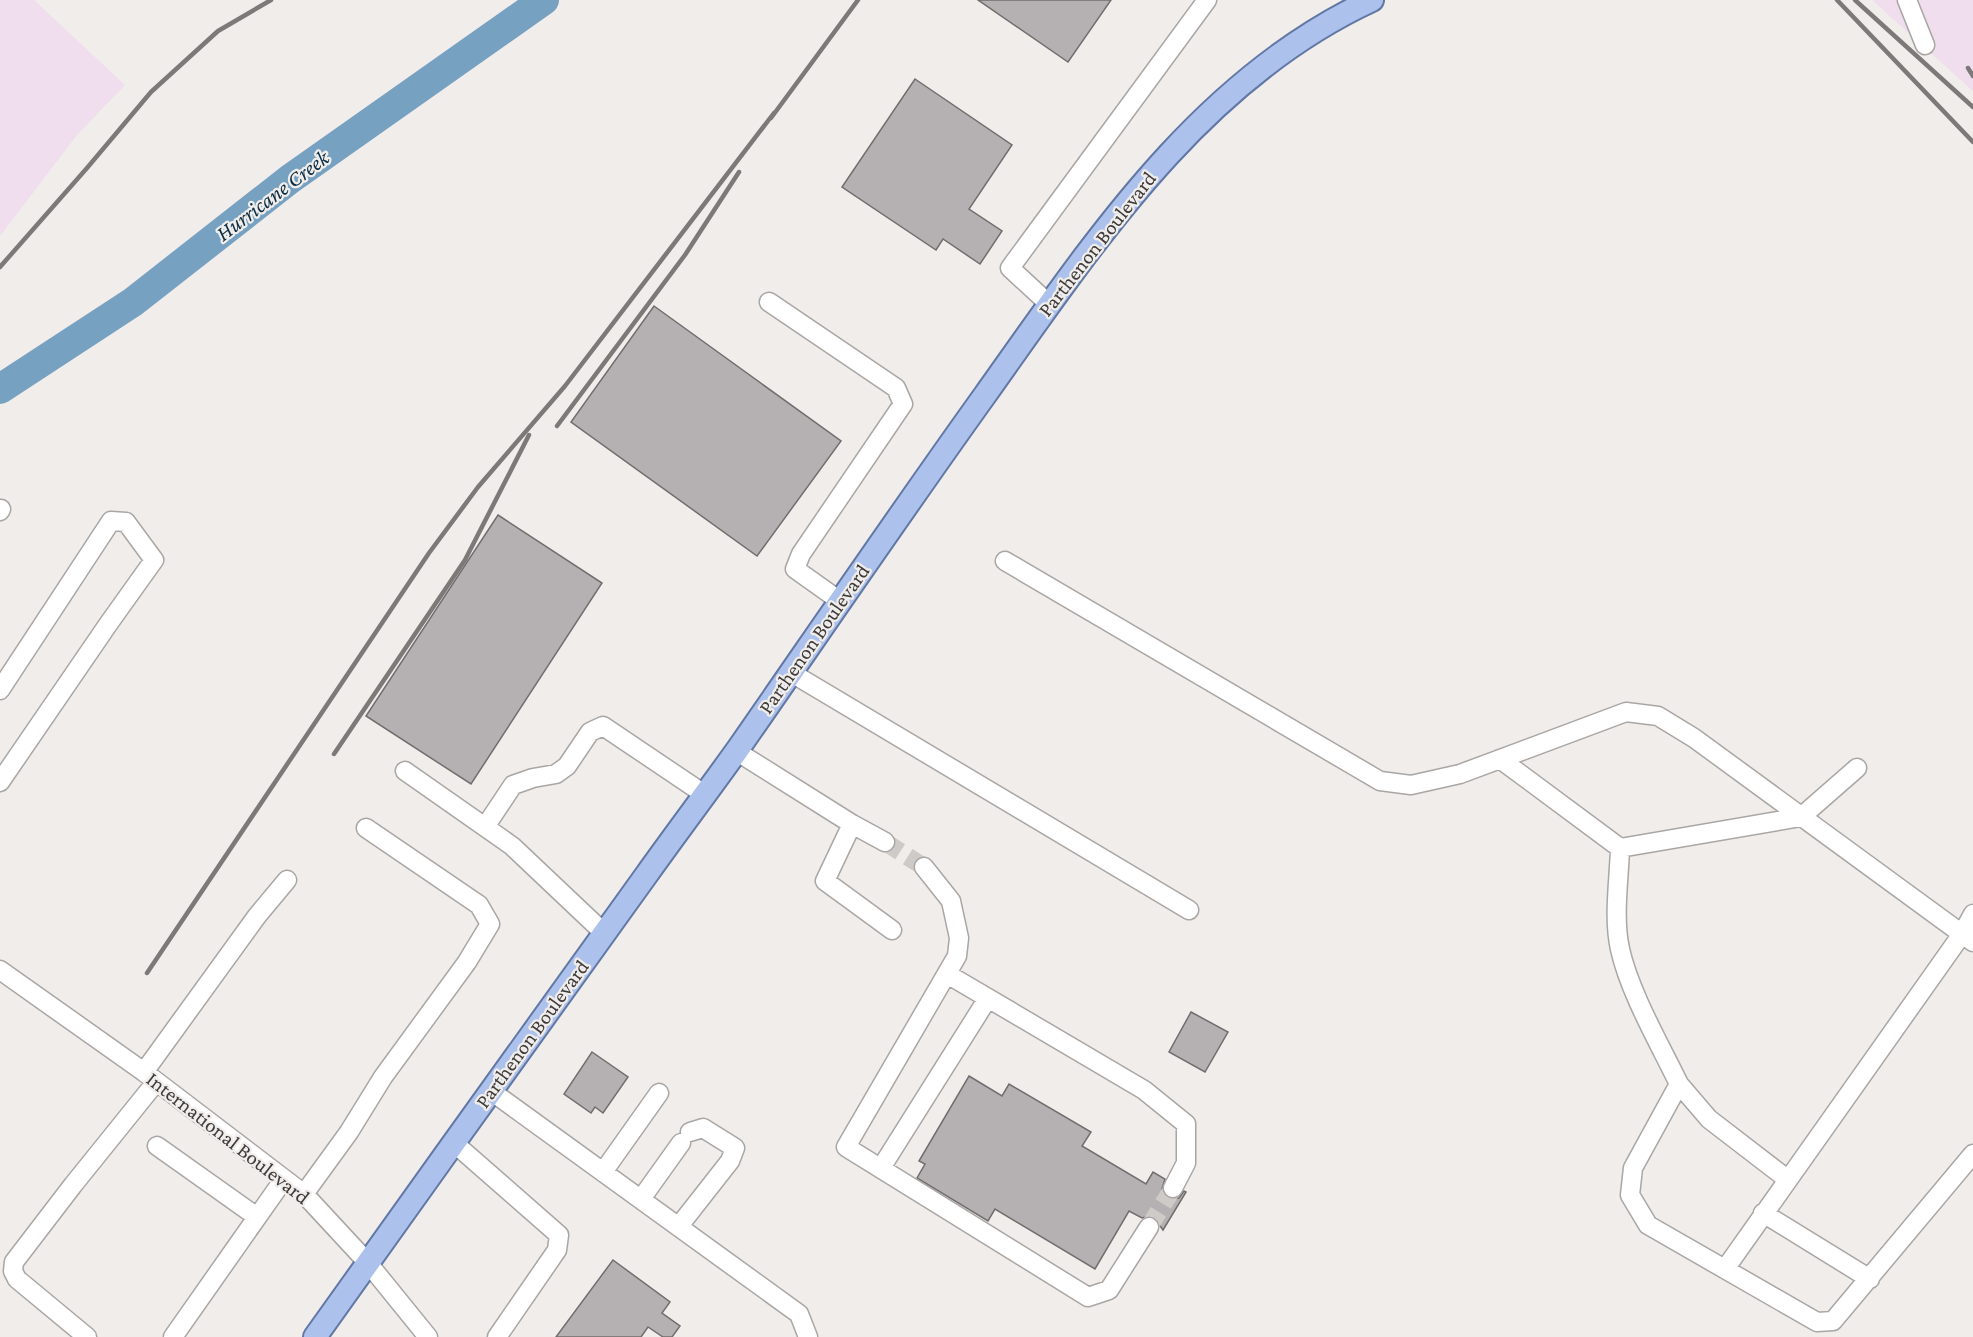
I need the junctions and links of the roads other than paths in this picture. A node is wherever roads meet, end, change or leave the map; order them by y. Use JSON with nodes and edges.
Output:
{"nodes":[{"id":1,"x":1207,"y":0,"type":"edge"},
{"id":2,"x":1372,"y":0,"type":"edge"},
{"id":3,"x":1907,"y":0,"type":"edge"},
{"id":4,"x":1925,"y":45,"type":"dead end"},
{"id":5,"x":769,"y":302,"type":"dead end"},
{"id":6,"x":1049,"y":304,"type":"junction"},
{"id":7,"x":1005,"y":561,"type":"dead end"},
{"id":8,"x":840,"y":601,"type":"junction"},
{"id":9,"x":790,"y":672,"type":"junction"},
{"id":10,"x":0,"y":690,"type":"edge"},
{"id":11,"x":736,"y":752,"type":"junction"},
{"id":12,"x":1500,"y":759,"type":"junction"},
{"id":13,"x":1857,"y":768,"type":"dead end"},
{"id":14,"x":405,"y":771,"type":"dead end"},
{"id":15,"x":0,"y":782,"type":"edge"},
{"id":16,"x":704,"y":794,"type":"junction"},
{"id":17,"x":1802,"y":817,"type":"junction"},
{"id":18,"x":852,"y":824,"type":"junction"},
{"id":19,"x":485,"y":827,"type":"junction"},
{"id":20,"x":366,"y":828,"type":"dead end"},
{"id":21,"x":885,"y":842,"type":"tunnel mouth"},
{"id":22,"x":1620,"y":848,"type":"junction"},
{"id":23,"x":924,"y":867,"type":"tunnel mouth"},
{"id":24,"x":287,"y":880,"type":"dead end"},
{"id":25,"x":1189,"y":910,"type":"dead end"},
{"id":26,"x":1973,"y":914,"type":"edge"},
{"id":27,"x":892,"y":930,"type":"dead end"},
{"id":28,"x":604,"y":933,"type":"junction"},
{"id":29,"x":1967,"y":938,"type":"edge"},
{"id":30,"x":0,"y":970,"type":"edge"},
{"id":31,"x":947,"y":974,"type":"junction"},
{"id":32,"x":988,"y":998,"type":"junction"},
{"id":33,"x":150,"y":1077,"type":"junction"},
{"id":34,"x":1679,"y":1084,"type":"junction"},
{"id":35,"x":491,"y":1091,"type":"junction"},
{"id":36,"x":659,"y":1093,"type":"dead end"},
{"id":37,"x":454,"y":1143,"type":"junction"},
{"id":38,"x":157,"y":1146,"type":"dead end"},
{"id":39,"x":1973,"y":1154,"type":"edge"},
{"id":40,"x":881,"y":1168,"type":"junction"},
{"id":41,"x":603,"y":1172,"type":"junction"},
{"id":42,"x":284,"y":1179,"type":"junction"},
{"id":43,"x":1787,"y":1179,"type":"junction"},
{"id":44,"x":1173,"y":1188,"type":"tunnel mouth"},
{"id":45,"x":304,"y":1194,"type":"junction"},
{"id":46,"x":641,"y":1199,"type":"junction"},
{"id":47,"x":1762,"y":1213,"type":"junction"},
{"id":48,"x":257,"y":1217,"type":"junction"},
{"id":49,"x":679,"y":1226,"type":"junction"},
{"id":50,"x":1149,"y":1227,"type":"tunnel mouth"},
{"id":51,"x":368,"y":1263,"type":"junction"},
{"id":52,"x":1725,"y":1269,"type":"junction"},
{"id":53,"x":1870,"y":1279,"type":"junction"},
{"id":54,"x":87,"y":1337,"type":"edge"},
{"id":55,"x":173,"y":1337,"type":"edge"},
{"id":56,"x":315,"y":1337,"type":"edge"},
{"id":57,"x":428,"y":1337,"type":"edge"},
{"id":58,"x":498,"y":1337,"type":"edge"},
{"id":59,"x":808,"y":1337,"type":"edge"}],
"edges":[{"from":1,"to":6,"type":"street"},
{"from":2,"to":6,"type":"main road","name":"Parthenon Boulevard"},
{"from":3,"to":4,"type":"street"},
{"from":5,"to":8,"type":"street"},
{"from":6,"to":8,"type":"main road","name":"Parthenon Boulevard"},
{"from":7,"to":12,"type":"street"},
{"from":8,"to":9,"type":"main road","name":"Parthenon Boulevard"},
{"from":9,"to":11,"type":"main road","name":"Parthenon Boulevard"},
{"from":9,"to":25,"type":"street"},
{"from":10,"to":15,"type":"street"},
{"from":11,"to":16,"type":"main road","name":"Parthenon Boulevard"},
{"from":11,"to":18,"type":"street"},
{"from":12,"to":17,"type":"street"},
{"from":12,"to":22,"type":"street"},
{"from":13,"to":17,"type":"street"},
{"from":14,"to":19,"type":"street"},
{"from":16,"to":19,"type":"street"},
{"from":16,"to":28,"type":"main road","name":"Parthenon Boulevard"},
{"from":17,"to":22,"type":"street"},
{"from":17,"to":29,"type":"street"},
{"from":18,"to":21,"type":"street"},
{"from":18,"to":27,"type":"street"},
{"from":19,"to":28,"type":"street"},
{"from":20,"to":45,"type":"street"},
{"from":22,"to":34,"type":"street"},
{"from":23,"to":31,"type":"street"},
{"from":24,"to":33,"type":"street"},
{"from":26,"to":29,"type":"street"},
{"from":28,"to":35,"type":"main road","name":"Parthenon Boulevard"},
{"from":29,"to":43,"type":"street"},
{"from":30,"to":33,"type":"street","name":"International Boulevard"},
{"from":31,"to":32,"type":"street"},
{"from":31,"to":40,"type":"street"},
{"from":32,"to":40,"type":"street"},
{"from":32,"to":44,"type":"street"},
{"from":33,"to":42,"type":"street","name":"International Boulevard"},
{"from":33,"to":54,"type":"street"},
{"from":34,"to":43,"type":"street"},
{"from":34,"to":52,"type":"street"},
{"from":35,"to":37,"type":"main road","name":"Parthenon Boulevard"},
{"from":35,"to":41,"type":"street"},
{"from":36,"to":41,"type":"street"},
{"from":37,"to":51,"type":"main road","name":"Parthenon Boulevard"},
{"from":37,"to":58,"type":"street"},
{"from":38,"to":48,"type":"street"},
{"from":39,"to":53,"type":"street"},
{"from":40,"to":50,"type":"street"},
{"from":41,"to":46,"type":"street"},
{"from":42,"to":45,"type":"street","name":"International Boulevard"},
{"from":42,"to":48,"type":"street"},
{"from":43,"to":47,"type":"street"},
{"from":45,"to":51,"type":"street","name":"International Boulevard"},
{"from":46,"to":49,"type":"street"},
{"from":46,"to":49,"type":"street"},
{"from":47,"to":52,"type":"street"},
{"from":47,"to":53,"type":"street"},
{"from":48,"to":55,"type":"street"},
{"from":49,"to":59,"type":"street"},
{"from":51,"to":56,"type":"main road","name":"Parthenon Boulevard"},
{"from":51,"to":57,"type":"street","name":"International Boulevard"},
{"from":52,"to":53,"type":"street"}]}
